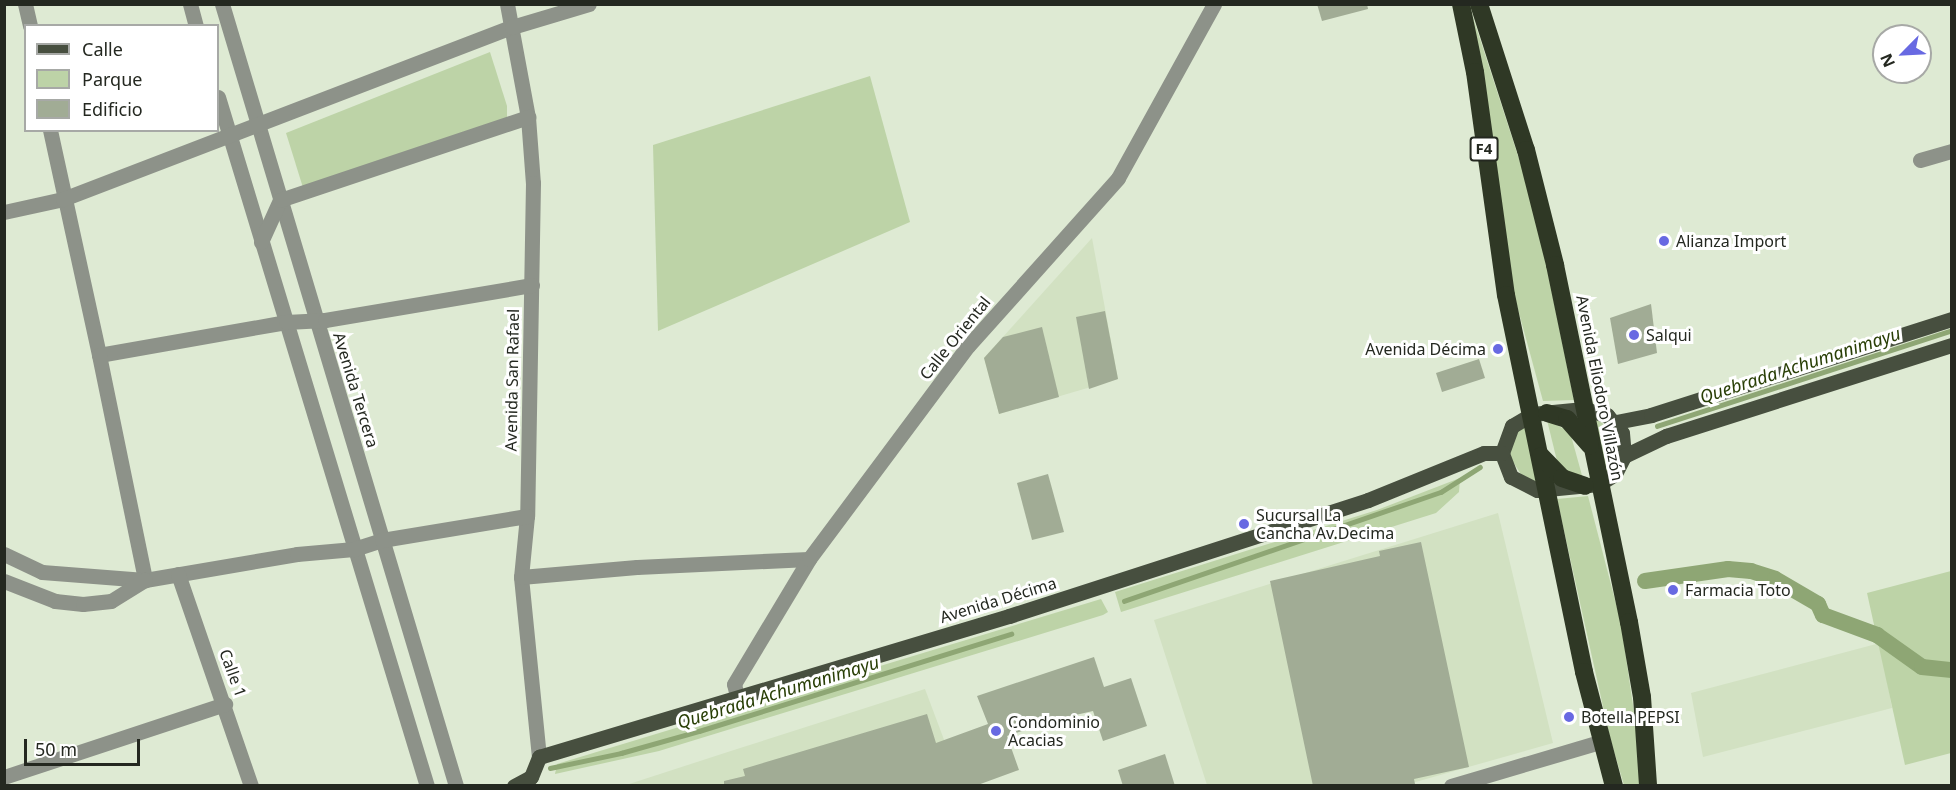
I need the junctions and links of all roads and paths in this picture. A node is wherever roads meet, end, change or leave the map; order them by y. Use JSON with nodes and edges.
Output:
{"nodes":[{"id":1,"x":26,"y":4,"type":"edge"},
{"id":2,"x":190,"y":4,"type":"edge"},
{"id":3,"x":222,"y":4,"type":"edge"},
{"id":4,"x":507,"y":4,"type":"edge"},
{"id":5,"x":590,"y":4,"type":"edge"},
{"id":6,"x":1214,"y":4,"type":"edge"},
{"id":7,"x":1461,"y":4,"type":"edge"},
{"id":8,"x":1479,"y":4,"type":"edge"},
{"id":9,"x":30,"y":24,"type":"edge"},
{"id":10,"x":195,"y":24,"type":"edge"},
{"id":11,"x":512,"y":27,"type":"junction"},
{"id":12,"x":219,"y":101,"type":"edge"},
{"id":13,"x":528,"y":117,"type":"junction"},
{"id":14,"x":258,"y":124,"type":"junction"},
{"id":15,"x":50,"y":132,"type":"edge"},
{"id":16,"x":229,"y":136,"type":"junction"},
{"id":17,"x":1952,"y":151,"type":"edge"},
{"id":18,"x":1920,"y":160,"type":"dead end"},
{"id":19,"x":63,"y":199,"type":"junction"},
{"id":20,"x":280,"y":200,"type":"junction"},
{"id":21,"x":4,"y":212,"type":"edge"},
{"id":22,"x":261,"y":242,"type":"junction"},
{"id":23,"x":532,"y":285,"type":"junction"},
{"id":24,"x":316,"y":320,"type":"junction"},
{"id":25,"x":1952,"y":320,"type":"edge"},
{"id":26,"x":286,"y":322,"type":"junction"},
{"id":27,"x":1952,"y":345,"type":"edge"},
{"id":28,"x":99,"y":355,"type":"junction"},
{"id":29,"x":1584,"y":409,"type":"junction"},
{"id":30,"x":1539,"y":413,"type":"junction"},
{"id":31,"x":1616,"y":422,"type":"junction"},
{"id":32,"x":1591,"y":446,"type":"junction"},
{"id":33,"x":1502,"y":453,"type":"junction"},
{"id":34,"x":1540,"y":455,"type":"junction"},
{"id":35,"x":1624,"y":456,"type":"junction"},
{"id":36,"x":1592,"y":485,"type":"junction"},
{"id":37,"x":1547,"y":490,"type":"junction"},
{"id":38,"x":527,"y":516,"type":"junction"},
{"id":39,"x":382,"y":540,"type":"junction"},
{"id":40,"x":354,"y":549,"type":"junction"},
{"id":41,"x":4,"y":554,"type":"edge"},
{"id":42,"x":809,"y":559,"type":"junction"},
{"id":43,"x":178,"y":574,"type":"junction"},
{"id":44,"x":521,"y":577,"type":"junction"},
{"id":45,"x":145,"y":580,"type":"junction"},
{"id":46,"x":4,"y":581,"type":"edge"},
{"id":47,"x":738,"y":700,"type":"junction"},
{"id":48,"x":225,"y":704,"type":"junction"},
{"id":49,"x":1600,"y":742,"type":"junction"},
{"id":50,"x":539,"y":757,"type":"junction"},
{"id":51,"x":4,"y":777,"type":"edge"},
{"id":52,"x":251,"y":786,"type":"edge"},
{"id":53,"x":427,"y":786,"type":"edge"},
{"id":54,"x":456,"y":786,"type":"edge"},
{"id":55,"x":514,"y":786,"type":"edge"},
{"id":56,"x":1451,"y":786,"type":"edge"},
{"id":57,"x":1614,"y":786,"type":"edge"},
{"id":58,"x":1648,"y":786,"type":"edge"}],
"edges":[{"from":1,"to":9,"type":"street"},
{"from":2,"to":10,"type":"street"},
{"from":3,"to":14,"type":"street","name":"Avenida Tercera"},
{"from":4,"to":11,"type":"street","name":"Avenida San Rafael"},
{"from":5,"to":11,"type":"street"},
{"from":6,"to":42,"type":"street","name":"Calle Oriental"},
{"from":7,"to":30,"type":"highway","number":"F4"},
{"from":8,"to":29,"type":"highway","name":"Avenida Eliodoro Villazón","number":"F4"},
{"from":11,"to":13,"type":"street","name":"Avenida San Rafael"},
{"from":11,"to":14,"type":"street"},
{"from":12,"to":16,"type":"street"},
{"from":13,"to":20,"type":"street"},
{"from":13,"to":23,"type":"street","name":"Avenida San Rafael"},
{"from":14,"to":16,"type":"street"},
{"from":14,"to":20,"type":"street","name":"Avenida Tercera"},
{"from":15,"to":19,"type":"street"},
{"from":16,"to":19,"type":"street"},
{"from":16,"to":22,"type":"street"},
{"from":17,"to":18,"type":"street"},
{"from":19,"to":21,"type":"street"},
{"from":19,"to":28,"type":"street"},
{"from":20,"to":22,"type":"street"},
{"from":20,"to":24,"type":"street","name":"Avenida Tercera"},
{"from":22,"to":26,"type":"street"},
{"from":23,"to":24,"type":"street"},
{"from":23,"to":38,"type":"street","name":"Avenida San Rafael"},
{"from":24,"to":26,"type":"street"},
{"from":24,"to":39,"type":"street","name":"Avenida Tercera"},
{"from":25,"to":31,"type":"main road"},
{"from":26,"to":28,"type":"street"},
{"from":26,"to":40,"type":"street"},
{"from":27,"to":35,"type":"main road"},
{"from":28,"to":45,"type":"street"},
{"from":29,"to":30,"type":"main road"},
{"from":29,"to":31,"type":"main road"},
{"from":29,"to":32,"type":"highway","name":"Avenida Eliodoro Villazón","number":"F4"},
{"from":30,"to":32,"type":"highway"},
{"from":30,"to":33,"type":"main road"},
{"from":30,"to":34,"type":"highway","number":"F4"},
{"from":31,"to":35,"type":"main road"},
{"from":32,"to":36,"type":"highway","name":"Avenida Eliodoro Villazón","number":"F4"},
{"from":33,"to":37,"type":"main road"},
{"from":33,"to":47,"type":"main road","name":"Avenida Décima"},
{"from":34,"to":36,"type":"highway"},
{"from":34,"to":37,"type":"highway","number":"F4"},
{"from":35,"to":36,"type":"main road"},
{"from":36,"to":37,"type":"main road"},
{"from":36,"to":58,"type":"highway","name":"Avenida Eliodoro Villazón","number":"F4"},
{"from":37,"to":49,"type":"highway","number":"F4"},
{"from":38,"to":39,"type":"street"},
{"from":38,"to":44,"type":"street","name":"Avenida San Rafael"},
{"from":39,"to":40,"type":"street"},
{"from":39,"to":54,"type":"street","name":"Avenida Tercera"},
{"from":40,"to":43,"type":"street"},
{"from":40,"to":53,"type":"street"},
{"from":41,"to":45,"type":"street"},
{"from":42,"to":44,"type":"street"},
{"from":42,"to":47,"type":"street","name":"Calle Oriental"},
{"from":43,"to":45,"type":"street"},
{"from":43,"to":48,"type":"street","name":"Calle 1"},
{"from":44,"to":50,"type":"street","name":"Avenida San Rafael"},
{"from":45,"to":46,"type":"street"},
{"from":47,"to":50,"type":"main road","name":"Avenida Décima"},
{"from":48,"to":51,"type":"street"},
{"from":48,"to":52,"type":"street","name":"Calle 1"},
{"from":49,"to":56,"type":"street"},
{"from":49,"to":57,"type":"highway","number":"F4"},
{"from":50,"to":55,"type":"main road"}]}
